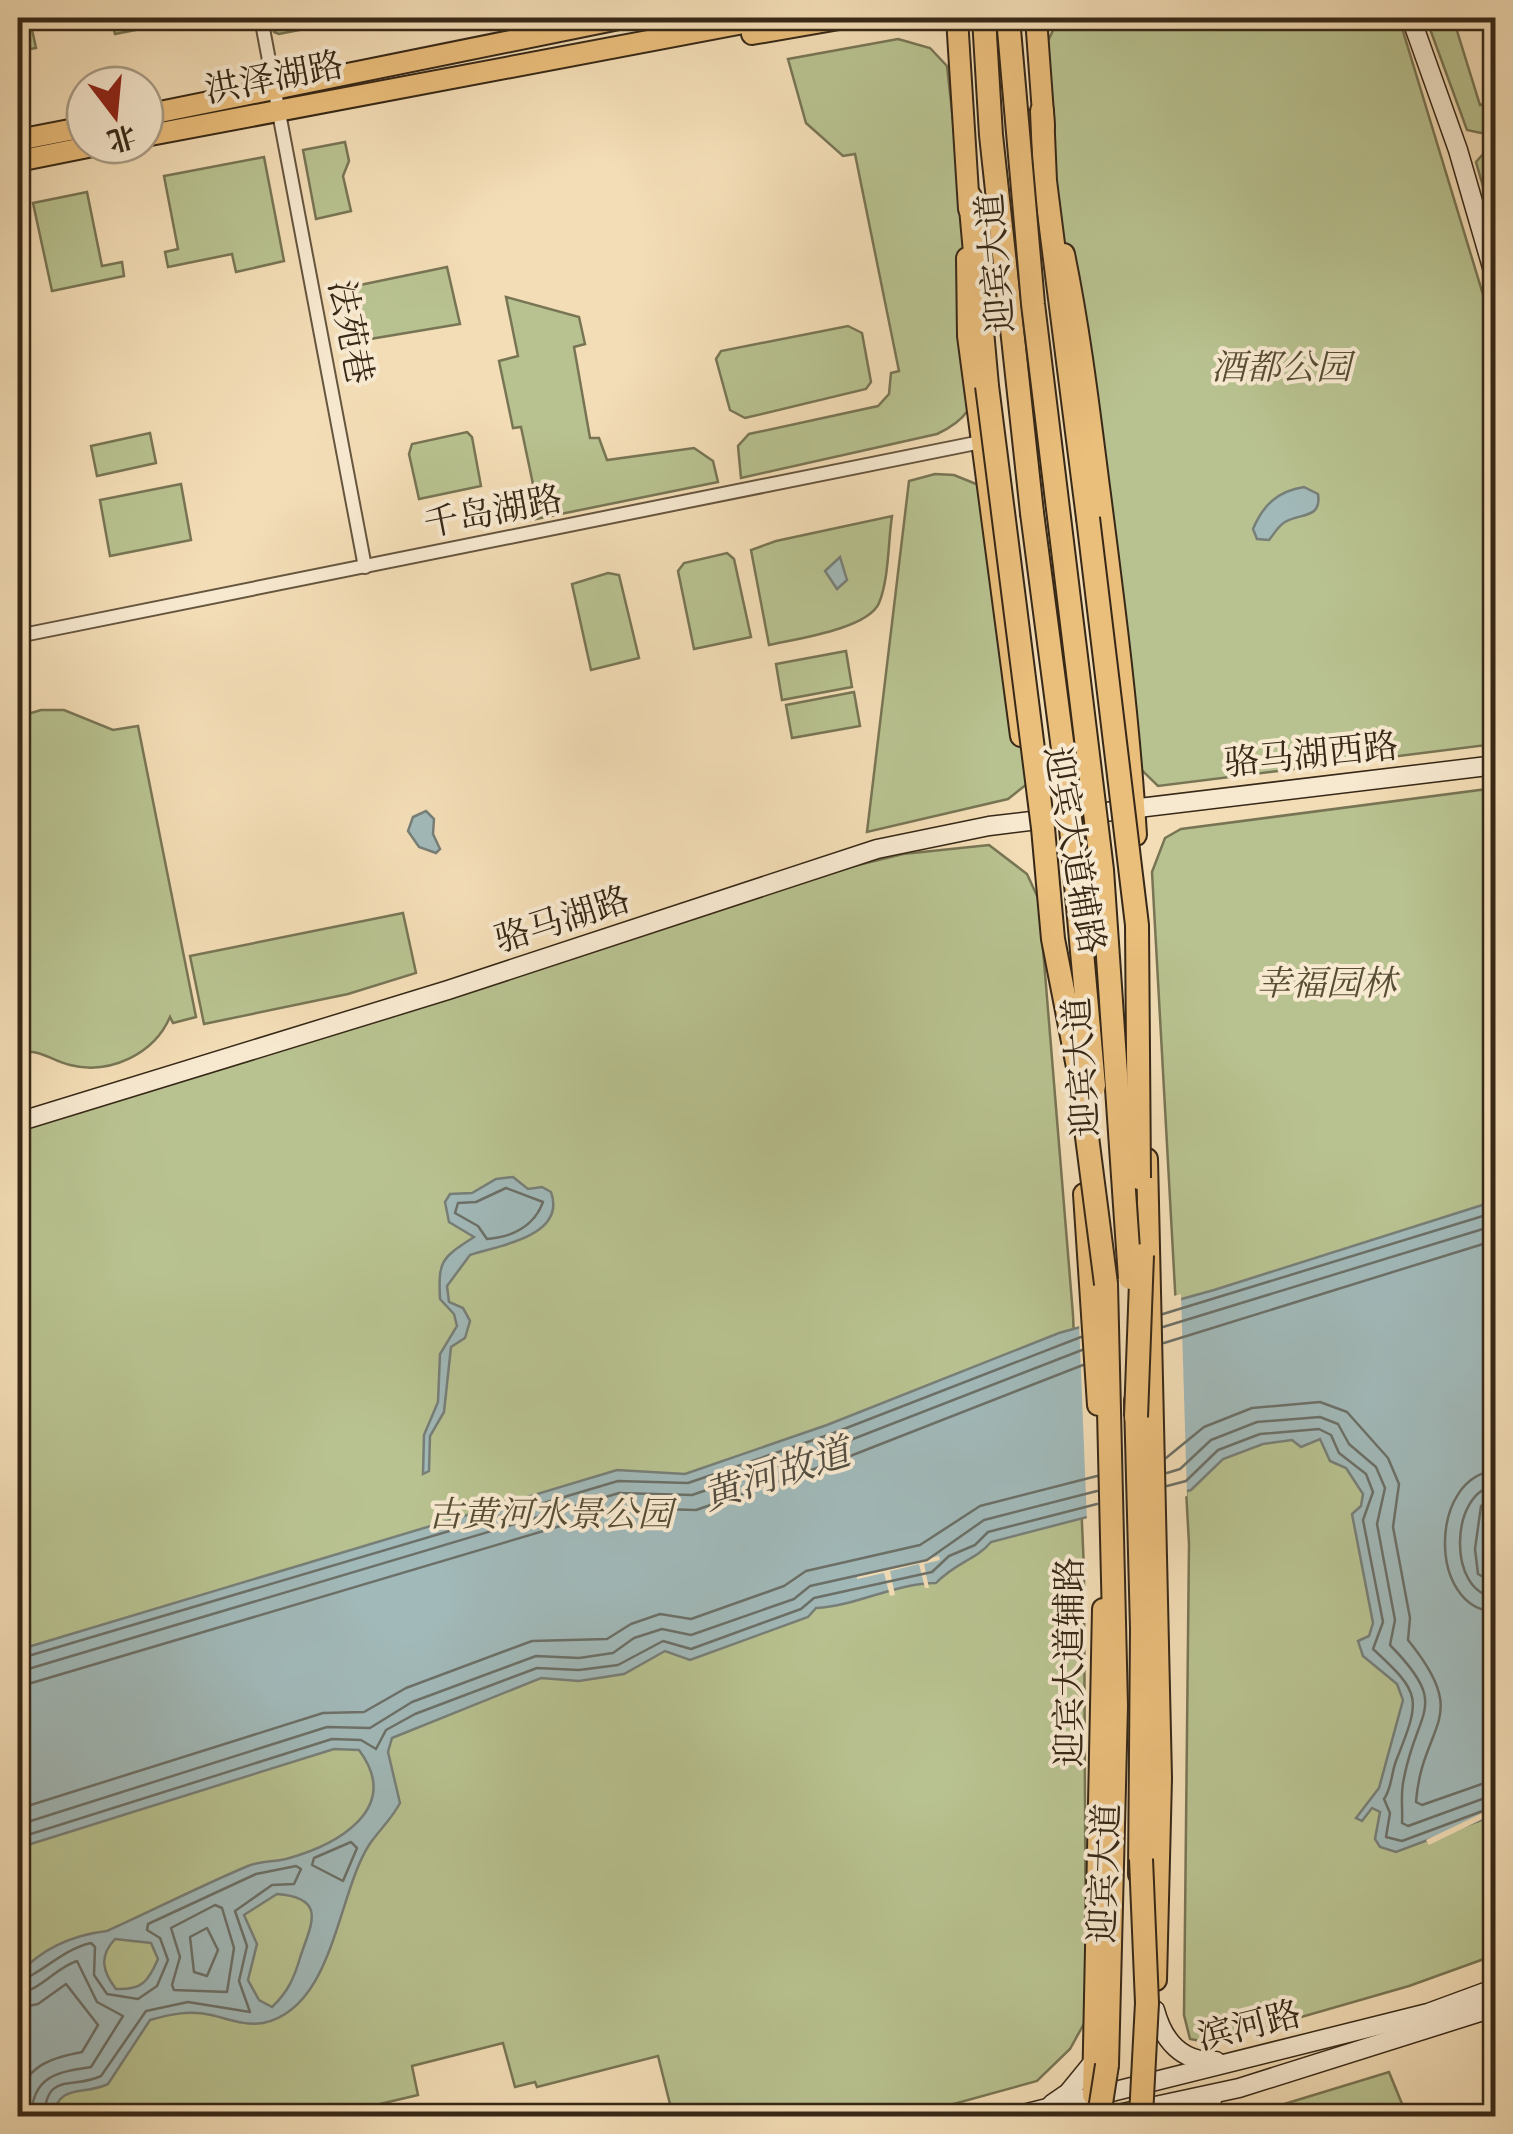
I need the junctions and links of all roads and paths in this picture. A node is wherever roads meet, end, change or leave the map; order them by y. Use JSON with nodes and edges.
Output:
{"nodes":[{"id":1,"x":261,"y":18,"type":"edge"},
{"id":2,"x":624,"y":18,"type":"edge"},
{"id":3,"x":770,"y":18,"type":"edge"},
{"id":4,"x":845,"y":18,"type":"edge"},
{"id":5,"x":943,"y":18,"type":"edge"},
{"id":6,"x":957,"y":18,"type":"edge"},
{"id":7,"x":984,"y":18,"type":"edge"},
{"id":8,"x":1008,"y":18,"type":"edge"},
{"id":9,"x":1036,"y":18,"type":"edge"},
{"id":10,"x":1044,"y":18,"type":"edge"},
{"id":11,"x":1411,"y":18,"type":"edge"},
{"id":12,"x":536,"y":60,"type":"junction"},
{"id":13,"x":277,"y":98,"type":"junction"},
{"id":14,"x":1042,"y":111,"type":"junction"},
{"id":15,"x":165,"y":112,"type":"edge"},
{"id":16,"x":65,"y":130,"type":"edge"},
{"id":17,"x":165,"y":130,"type":"edge"},
{"id":18,"x":21,"y":138,"type":"edge"},
{"id":19,"x":65,"y":152,"type":"edge"},
{"id":20,"x":18,"y":161,"type":"edge"},
{"id":21,"x":967,"y":161,"type":"junction"},
{"id":22,"x":970,"y":196,"type":"junction"},
{"id":23,"x":1496,"y":280,"type":"edge"},
{"id":24,"x":981,"y":442,"type":"junction"},
{"id":25,"x":365,"y":567,"type":"junction"},
{"id":26,"x":18,"y":636,"type":"edge"},
{"id":27,"x":1496,"y":765,"type":"edge"},
{"id":28,"x":1134,"y":808,"type":"junction"},
{"id":29,"x":1039,"y":820,"type":"junction"},
{"id":30,"x":1050,"y":864,"type":"junction"},
{"id":31,"x":812,"y":868,"type":"junction"},
{"id":32,"x":18,"y":1122,"type":"edge"},
{"id":33,"x":1099,"y":1285,"type":"junction"},
{"id":34,"x":1136,"y":1416,"type":"junction"},
{"id":35,"x":1496,"y":1988,"type":"edge"},
{"id":36,"x":1496,"y":2008,"type":"edge"},
{"id":37,"x":1155,"y":2010,"type":"junction"},
{"id":38,"x":1435,"y":2010,"type":"junction"},
{"id":39,"x":1101,"y":2062,"type":"junction"},
{"id":40,"x":1152,"y":2083,"type":"junction"},
{"id":41,"x":1239,"y":2088,"type":"junction"},
{"id":42,"x":1043,"y":2110,"type":"junction"},
{"id":43,"x":1099,"y":2113,"type":"edge"},
{"id":44,"x":1143,"y":2114,"type":"edge"},
{"id":45,"x":1015,"y":2116,"type":"edge"},
{"id":46,"x":1181,"y":2116,"type":"edge"}],
"edges":[{"from":1,"to":13,"type":"street","name":"法苑巷"},
{"from":2,"to":13,"type":"main road","name":"洪泽湖路"},
{"from":3,"to":12,"type":"main road","name":"洪泽湖路"},
{"from":4,"to":12,"type":"main road"},
{"from":5,"to":21,"type":"main road"},
{"from":6,"to":21,"type":"main road","name":"迎宾大道辅路"},
{"from":7,"to":33,"type":"highway","name":"迎宾大道","bridge":true},
{"from":8,"to":34,"type":"highway","name":"迎宾大道","bridge":true},
{"from":9,"to":14,"type":"main road","name":"迎宾大道辅路"},
{"from":10,"to":14,"type":"main road"},
{"from":11,"to":23,"type":"street"},
{"from":12,"to":13,"type":"main road","name":"洪泽湖路"},
{"from":13,"to":15,"type":"main road","name":"洪泽湖路"},
{"from":13,"to":17,"type":"main road","name":"洪泽湖路"},
{"from":13,"to":25,"type":"street","name":"法苑巷"},
{"from":14,"to":28,"type":"main road","name":"迎宾大道辅路"},
{"from":14,"to":34,"type":"highway","bridge":true},
{"from":16,"to":18,"type":"main road"},
{"from":19,"to":20,"type":"main road"},
{"from":21,"to":22,"type":"main road","name":"迎宾大道辅路"},
{"from":22,"to":24,"type":"main road","name":"迎宾大道辅路"},
{"from":22,"to":33,"type":"highway","bridge":true},
{"from":24,"to":25,"type":"street","name":"千岛湖路"},
{"from":24,"to":29,"type":"main road","name":"迎宾大道辅路"},
{"from":25,"to":26,"type":"street","name":"千岛湖路"},
{"from":27,"to":28,"type":"street","name":"骆马湖西路"},
{"from":28,"to":29,"type":"street","name":"骆马湖路"},
{"from":28,"to":37,"type":"main road","name":"迎宾大道辅路"},
{"from":29,"to":30,"type":"main road","name":"迎宾大道辅路"},
{"from":29,"to":31,"type":"street","name":"骆马湖路"},
{"from":30,"to":31,"type":"street"},
{"from":30,"to":33,"type":"main road","name":"迎宾大道辅路"},
{"from":31,"to":32,"type":"street","name":"骆马湖路"},
{"from":33,"to":39,"type":"main road","name":"迎宾大道辅路"},
{"from":33,"to":39,"type":"highway","name":"迎宾大道"},
{"from":34,"to":44,"type":"highway","name":"迎宾大道","bridge":true},
{"from":35,"to":38,"type":"street","name":"滨河路"},
{"from":36,"to":41,"type":"street","name":"滨河路"},
{"from":37,"to":38,"type":"street"},
{"from":37,"to":40,"type":"main road","name":"迎宾大道辅路"},
{"from":38,"to":40,"type":"street","name":"滨河路"},
{"from":39,"to":42,"type":"street"},
{"from":39,"to":43,"type":"highway","name":"迎宾大道","bridge":true},
{"from":40,"to":43,"type":"street","name":"滨河路"},
{"from":40,"to":44,"type":"main road","name":"迎宾大道辅路"},
{"from":41,"to":44,"type":"street","name":"滨河路"},
{"from":41,"to":46,"type":"street"},
{"from":42,"to":43,"type":"street","name":"滨河路"},
{"from":42,"to":45,"type":"street","name":"滨河路"},
{"from":43,"to":44,"type":"street","name":"滨河路"}]}
